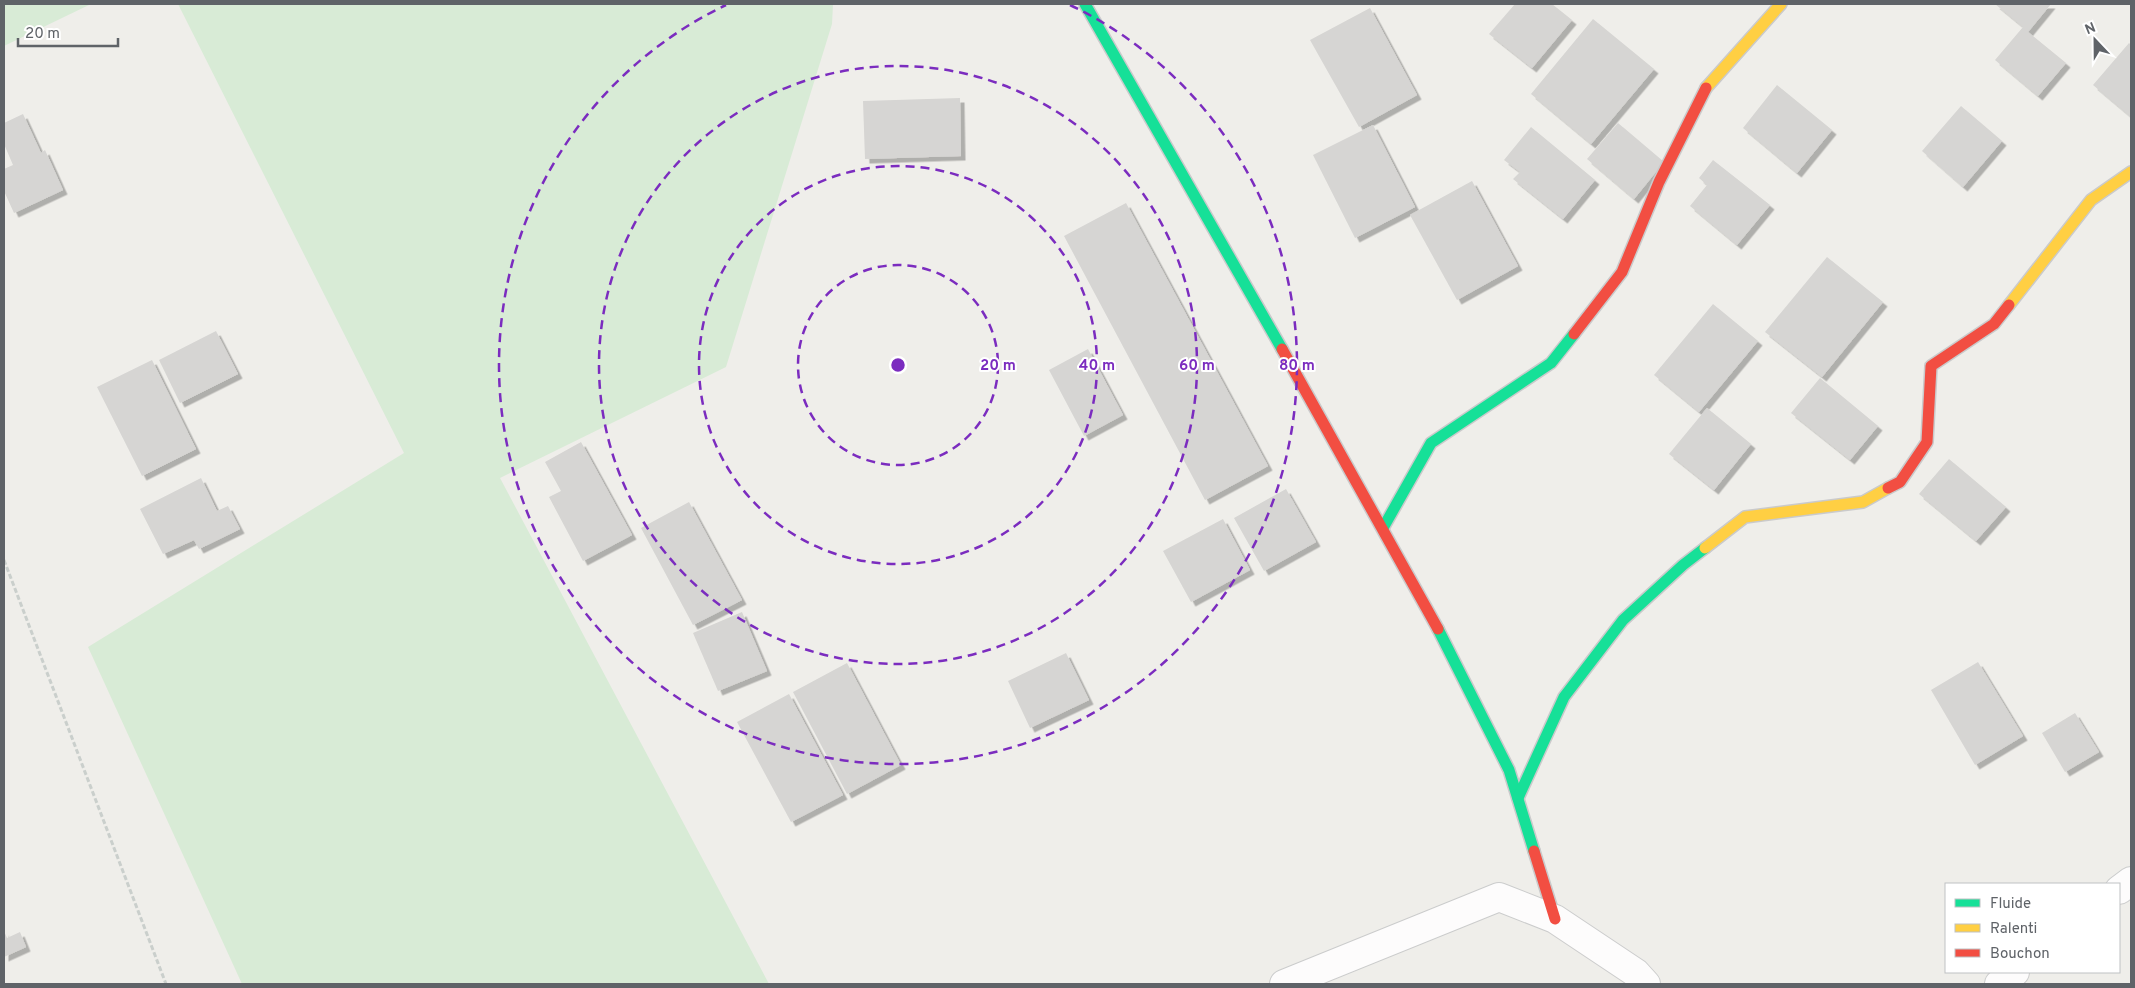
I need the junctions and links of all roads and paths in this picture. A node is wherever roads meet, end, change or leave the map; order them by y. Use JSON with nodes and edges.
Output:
{"nodes":[{"id":1,"x":1084,"y":4,"type":"edge"},
{"id":2,"x":1781,"y":4,"type":"edge"},
{"id":3,"x":2131,"y":172,"type":"edge"},
{"id":4,"x":1382,"y":528,"type":"junction"},
{"id":5,"x":4,"y":560,"type":"edge"},
{"id":6,"x":1518,"y":798,"type":"junction"},
{"id":7,"x":2131,"y":880,"type":"edge"},
{"id":8,"x":2120,"y":889,"type":"edge"},
{"id":9,"x":1555,"y":919,"type":"junction"},
{"id":10,"x":2014,"y":973,"type":"edge"},
{"id":11,"x":166,"y":984,"type":"edge"},
{"id":12,"x":1284,"y":984,"type":"edge"},
{"id":13,"x":1646,"y":984,"type":"edge"},
{"id":14,"x":1999,"y":984,"type":"edge"}],
"edges":[{"from":1,"to":4,"type":"street"},
{"from":2,"to":4,"type":"street"},
{"from":3,"to":6,"type":"street"},
{"from":4,"to":6,"type":"street"},
{"from":5,"to":11,"type":"path"},
{"from":6,"to":9,"type":"street"},
{"from":7,"to":8,"type":"street"},
{"from":9,"to":12,"type":"street"},
{"from":9,"to":13,"type":"street"},
{"from":10,"to":14,"type":"street"}]}
